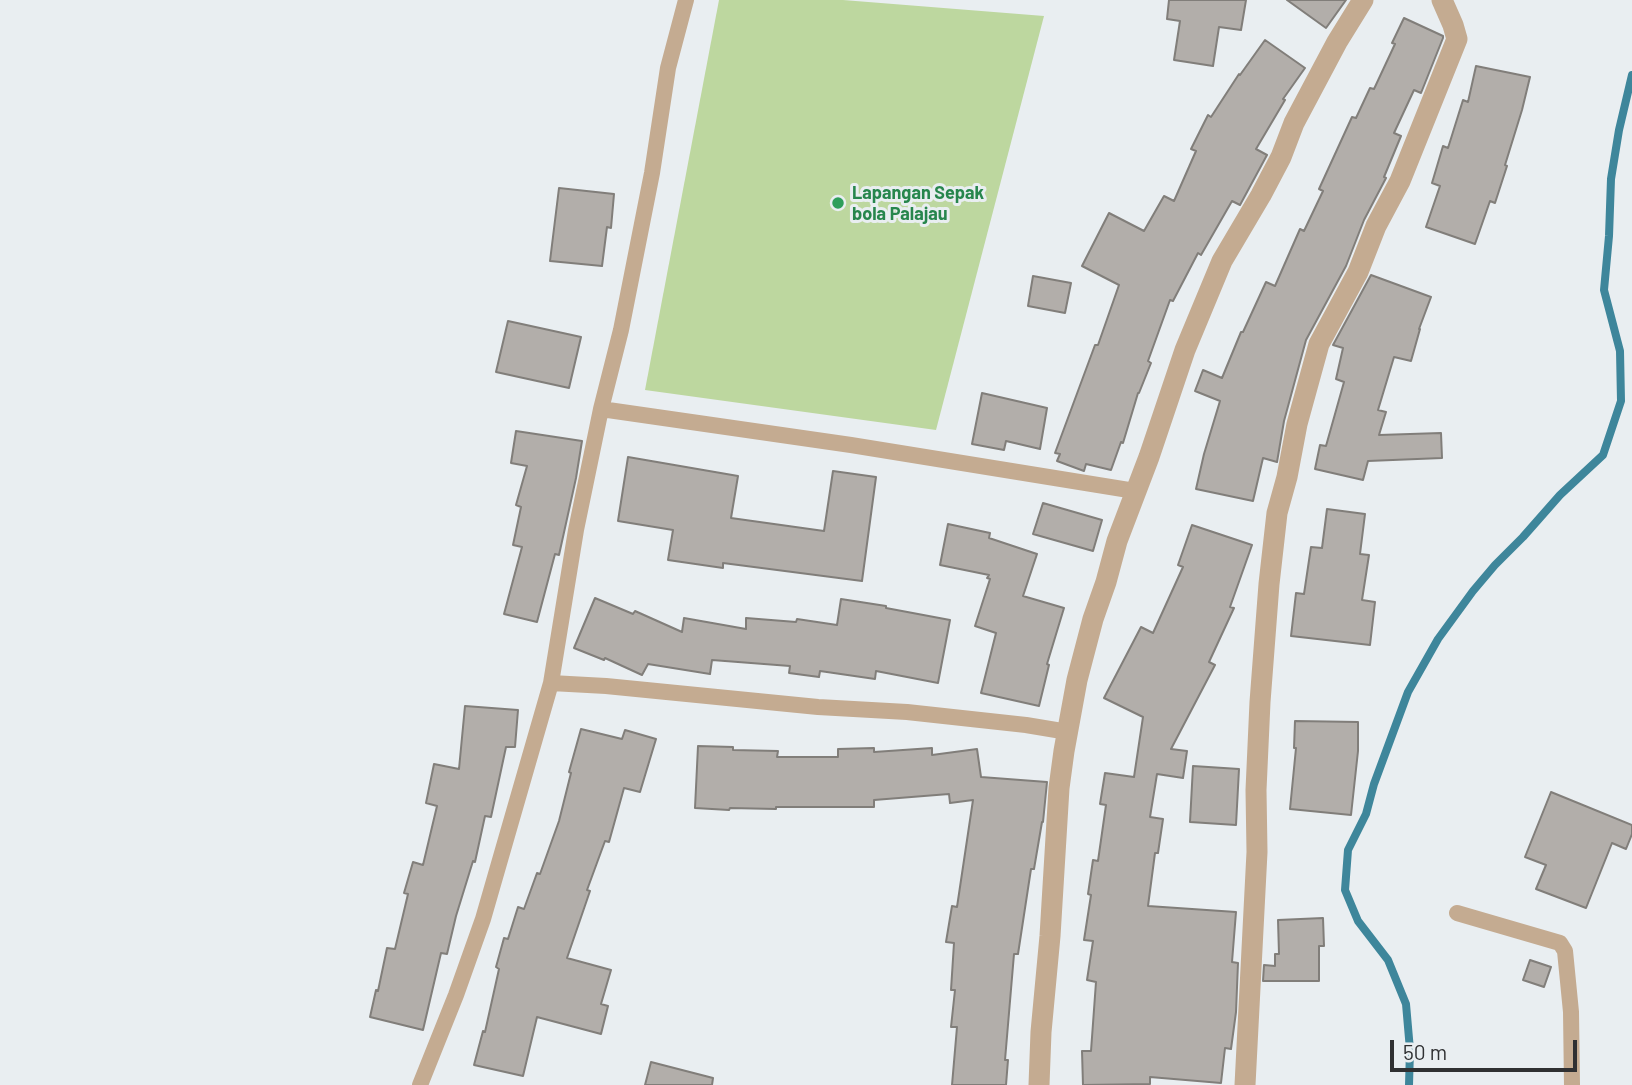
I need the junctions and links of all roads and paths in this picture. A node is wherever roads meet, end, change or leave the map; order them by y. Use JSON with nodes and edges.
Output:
{"nodes":[{"id":1,"x":686,"y":0,"type":"edge"},
{"id":2,"x":1363,"y":0,"type":"edge"},
{"id":3,"x":1442,"y":0,"type":"edge"},
{"id":4,"x":601,"y":408,"type":"junction"},
{"id":5,"x":1135,"y":491,"type":"junction"},
{"id":6,"x":551,"y":683,"type":"junction"},
{"id":7,"x":1068,"y":732,"type":"junction"},
{"id":8,"x":1457,"y":914,"type":"dead end"},
{"id":9,"x":420,"y":1085,"type":"edge"},
{"id":10,"x":1038,"y":1085,"type":"edge"},
{"id":11,"x":1245,"y":1085,"type":"edge"},
{"id":12,"x":1572,"y":1085,"type":"edge"}],
"edges":[{"from":1,"to":4,"type":"lane"},
{"from":2,"to":5,"type":"street"},
{"from":3,"to":11,"type":"street"},
{"from":4,"to":5,"type":"lane"},
{"from":4,"to":6,"type":"lane"},
{"from":5,"to":7,"type":"street"},
{"from":6,"to":7,"type":"lane"},
{"from":6,"to":9,"type":"lane"},
{"from":7,"to":10,"type":"street"},
{"from":8,"to":12,"type":"lane"}]}
